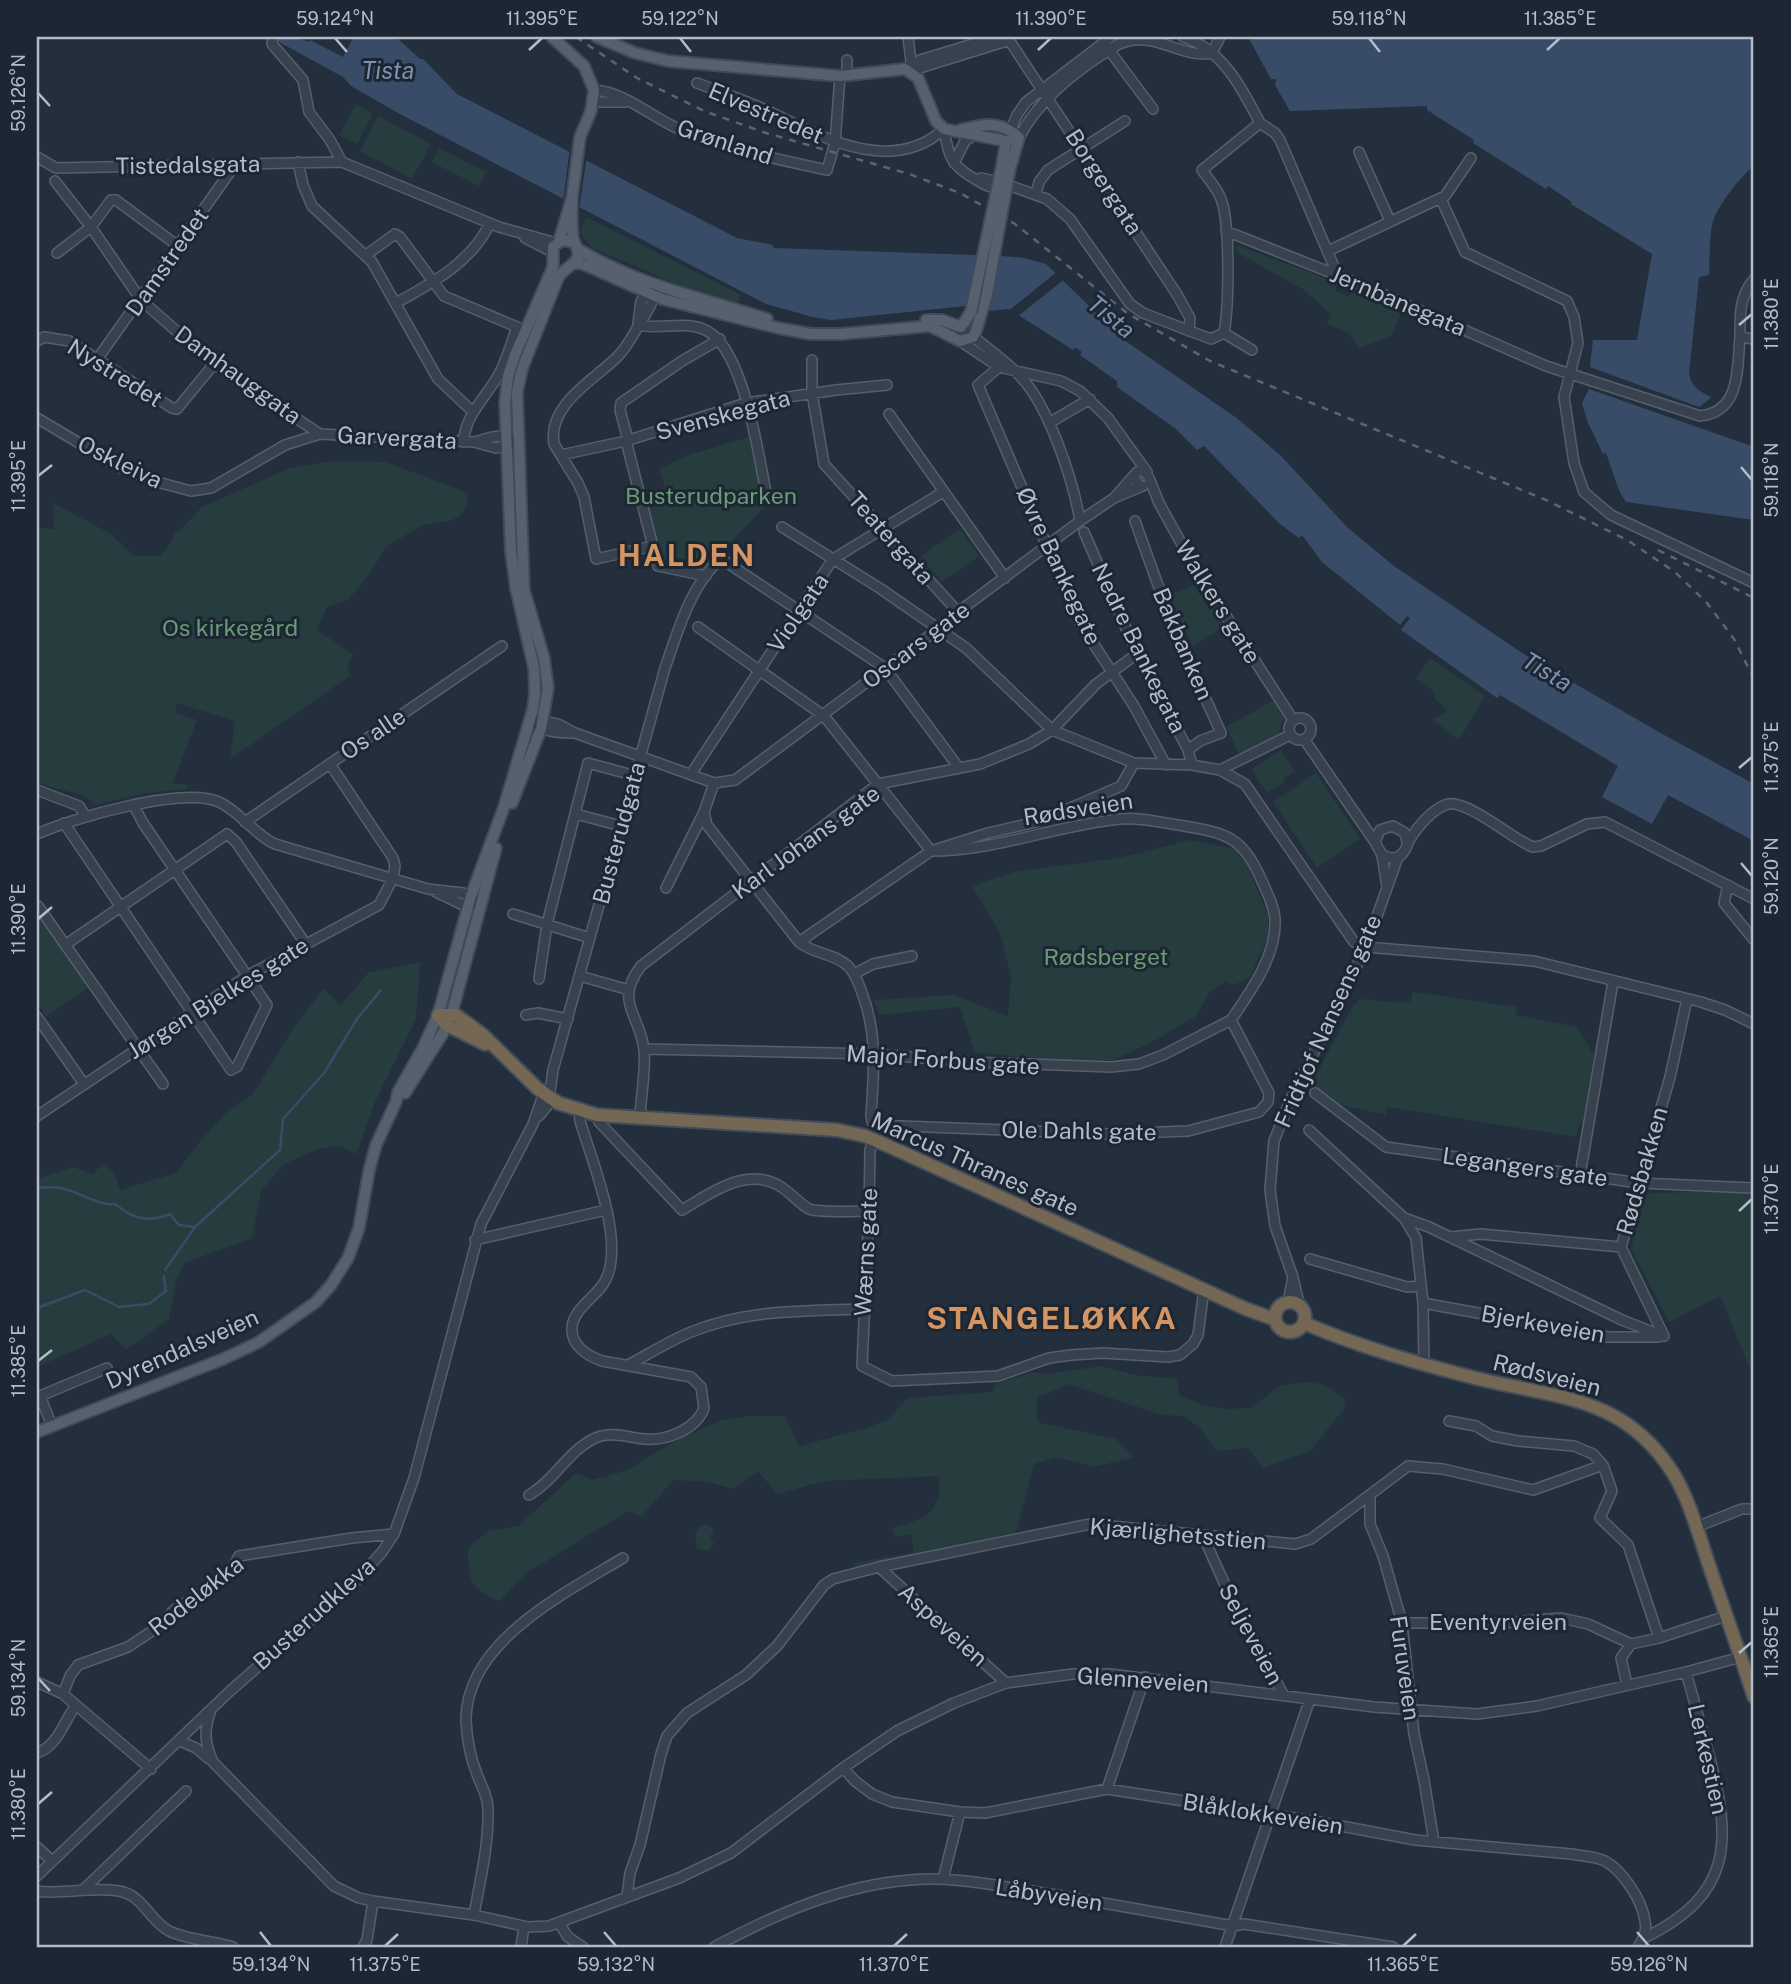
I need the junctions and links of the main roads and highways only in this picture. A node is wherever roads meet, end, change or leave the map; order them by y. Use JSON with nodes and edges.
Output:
{"nodes":[{"id":1,"x":552,"y":37,"type":"edge"},
{"id":2,"x":597,"y":37,"type":"edge"},
{"id":3,"x":958,"y":131,"type":"junction"},
{"id":4,"x":1012,"y":136,"type":"junction"},
{"id":5,"x":570,"y":212,"type":"junction"},
{"id":6,"x":576,"y":245,"type":"junction"},
{"id":7,"x":555,"y":248,"type":"junction"},
{"id":8,"x":570,"y":264,"type":"junction"},
{"id":9,"x":651,"y":291,"type":"junction"},
{"id":10,"x":977,"y":313,"type":"junction"},
{"id":11,"x":911,"y":326,"type":"junction"},
{"id":12,"x":511,"y":442,"type":"junction"},
{"id":13,"x":446,"y":1018,"type":"junction"},
{"id":14,"x":1275,"y":1319,"type":"junction"},
{"id":15,"x":1304,"y":1323,"type":"junction"},
{"id":16,"x":37,"y":1432,"type":"edge"},
{"id":17,"x":1754,"y":1694,"type":"edge"}],
"edges":[{"from":1,"to":5,"type":"main road"},
{"from":2,"to":3,"type":"main road"},
{"from":3,"to":4,"type":"main road"},
{"from":3,"to":4,"type":"main road"},
{"from":4,"to":10,"type":"main road","bridge":true},
{"from":5,"to":6,"type":"main road"},
{"from":5,"to":7,"type":"main road"},
{"from":6,"to":7,"type":"main road"},
{"from":6,"to":8,"type":"main road"},
{"from":6,"to":9,"type":"main road"},
{"from":7,"to":8,"type":"main road"},
{"from":7,"to":12,"type":"main road"},
{"from":8,"to":9,"type":"main road"},
{"from":8,"to":12,"type":"main road"},
{"from":9,"to":11,"type":"main road"},
{"from":10,"to":11,"type":"main road"},
{"from":10,"to":11,"type":"main road"},
{"from":12,"to":13,"type":"main road"},
{"from":12,"to":13,"type":"main road"},
{"from":13,"to":14,"type":"highway","name":"Marcus Thranes gate"},
{"from":13,"to":16,"type":"main road","name":"Dyrendalsveien"},
{"from":14,"to":15,"type":"highway"},
{"from":14,"to":15,"type":"highway"},
{"from":15,"to":17,"type":"highway","name":"Rødsveien"}]}
